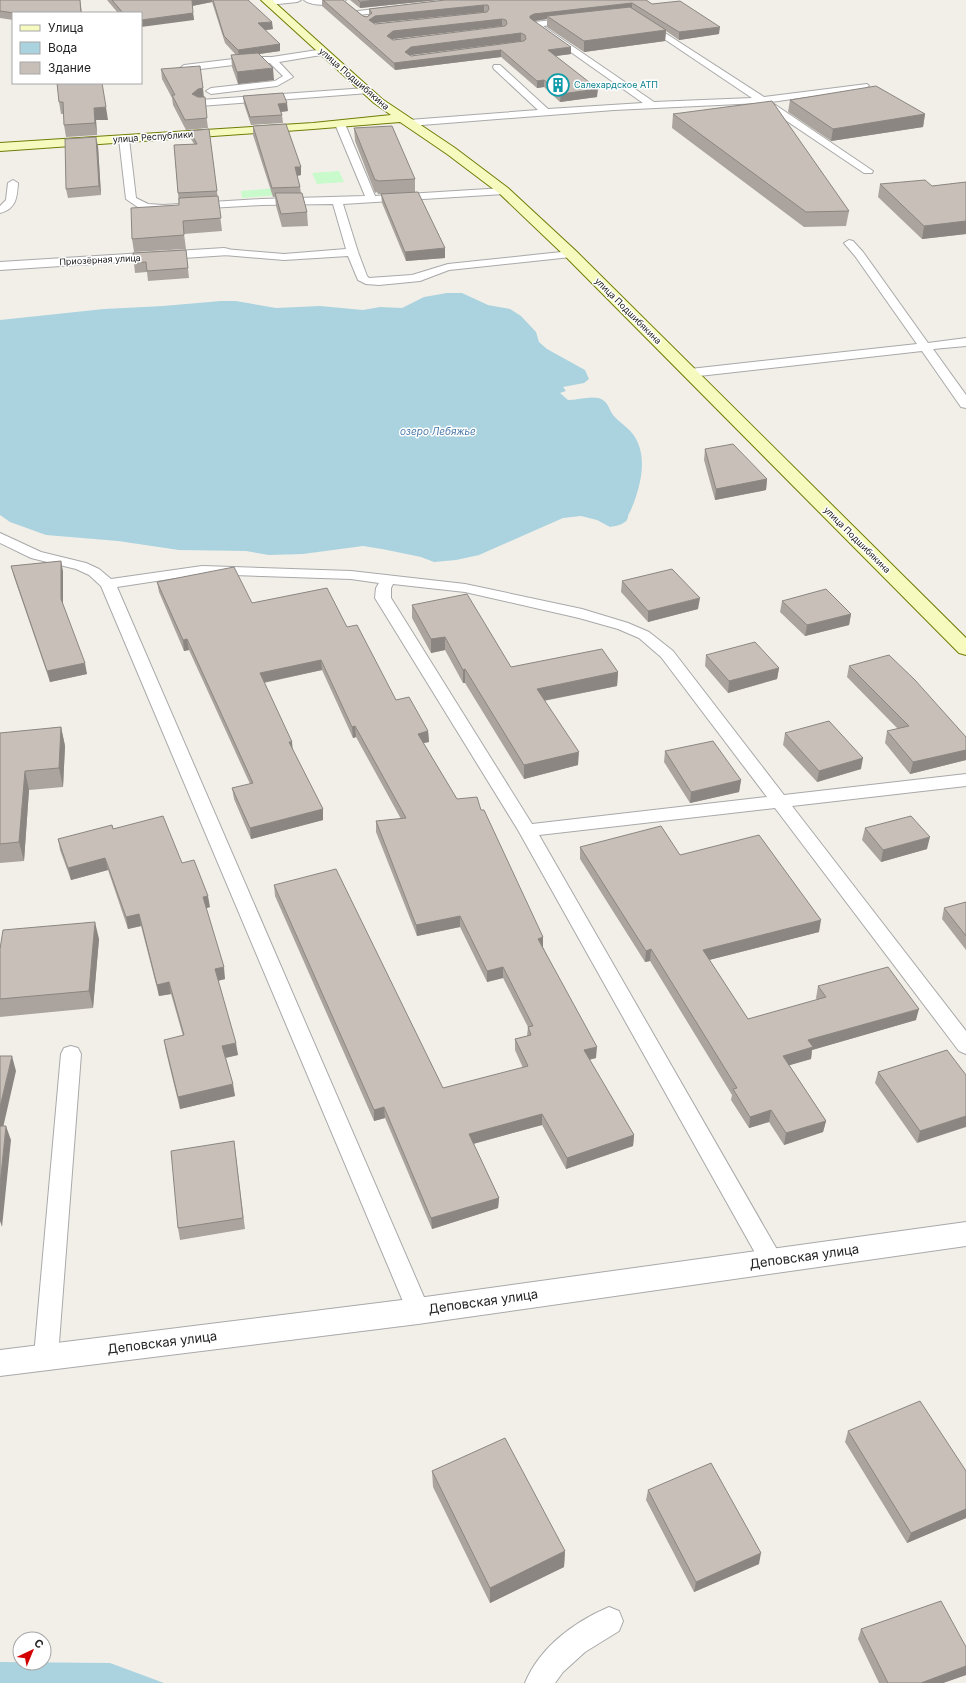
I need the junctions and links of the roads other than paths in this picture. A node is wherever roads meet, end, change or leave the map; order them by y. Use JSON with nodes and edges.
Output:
{"nodes":[{"id":1,"x":297,"y":0,"type":"edge"},
{"id":2,"x":308,"y":0,"type":"edge"},
{"id":3,"x":268,"y":2,"type":"edge"},
{"id":4,"x":349,"y":5,"type":"edge"},
{"id":5,"x":404,"y":8,"type":"edge"},
{"id":6,"x":639,"y":18,"type":"edge"},
{"id":7,"x":580,"y":19,"type":"edge"},
{"id":8,"x":369,"y":23,"type":"edge"},
{"id":9,"x":324,"y":52,"type":"junction"},
{"id":10,"x":272,"y":60,"type":"junction"},
{"id":11,"x":497,"y":67,"type":"dead end"},
{"id":12,"x":184,"y":68,"type":"edge"},
{"id":13,"x":864,"y":86,"type":"edge"},
{"id":14,"x":366,"y":91,"type":"junction"},
{"id":15,"x":201,"y":93,"type":"edge"},
{"id":16,"x":762,"y":100,"type":"junction"},
{"id":17,"x":200,"y":103,"type":"edge"},
{"id":18,"x":652,"y":105,"type":"junction"},
{"id":19,"x":547,"y":112,"type":"junction"},
{"id":20,"x":405,"y":121,"type":"junction"},
{"id":21,"x":340,"y":124,"type":"junction"},
{"id":22,"x":124,"y":139,"type":"junction"},
{"id":23,"x":0,"y":147,"type":"edge"},
{"id":24,"x":868,"y":172,"type":"dead end"},
{"id":25,"x":13,"y":184,"type":"dead end"},
{"id":26,"x":504,"y":192,"type":"junction"},
{"id":27,"x":371,"y":199,"type":"junction"},
{"id":28,"x":337,"y":201,"type":"junction"},
{"id":29,"x":0,"y":210,"type":"edge"},
{"id":30,"x":849,"y":243,"type":"dead end"},
{"id":31,"x":224,"y":252,"type":"joint"},
{"id":32,"x":352,"y":252,"type":"junction"},
{"id":33,"x":571,"y":254,"type":"junction"},
{"id":34,"x":0,"y":266,"type":"edge"},
{"id":35,"x":966,"y":342,"type":"edge"},
{"id":36,"x":926,"y":347,"type":"junction"},
{"id":37,"x":690,"y":373,"type":"junction"},
{"id":38,"x":966,"y":404,"type":"edge"},
{"id":39,"x":0,"y":537,"type":"edge"},
{"id":40,"x":389,"y":580,"type":"junction"},
{"id":41,"x":108,"y":584,"type":"junction"},
{"id":42,"x":966,"y":649,"type":"edge"},
{"id":43,"x":966,"y":780,"type":"edge"},
{"id":44,"x":778,"y":800,"type":"junction"},
{"id":45,"x":527,"y":830,"type":"junction"},
{"id":46,"x":966,"y":1046,"type":"edge"},
{"id":47,"x":71,"y":1054,"type":"dead end"},
{"id":48,"x":966,"y":1234,"type":"edge"},
{"id":49,"x":771,"y":1260,"type":"junction"},
{"id":50,"x":418,"y":1310,"type":"junction"},
{"id":51,"x":46,"y":1356,"type":"junction"},
{"id":52,"x":0,"y":1363,"type":"edge"},
{"id":53,"x":609,"y":1621,"type":"dead end"},
{"id":54,"x":539,"y":1683,"type":"edge"}],
"edges":[{"from":1,"to":3,"type":"lane"},
{"from":2,"to":4,"type":"lane"},
{"from":3,"to":9,"type":"main road","name":"улица Подшибякина"},
{"from":4,"to":5,"type":"lane"},
{"from":4,"to":8,"type":"lane"},
{"from":6,"to":16,"type":"lane"},
{"from":7,"to":18,"type":"lane"},
{"from":9,"to":10,"type":"lane"},
{"from":9,"to":14,"type":"main road","name":"улица Подшибякина"},
{"from":10,"to":12,"type":"lane"},
{"from":10,"to":15,"type":"lane"},
{"from":11,"to":19,"type":"lane"},
{"from":13,"to":16,"type":"lane"},
{"from":14,"to":17,"type":"lane"},
{"from":14,"to":20,"type":"main road","name":"улица Подшибякина"},
{"from":16,"to":18,"type":"lane"},
{"from":16,"to":24,"type":"lane"},
{"from":18,"to":19,"type":"lane"},
{"from":19,"to":20,"type":"lane"},
{"from":20,"to":21,"type":"main road","name":"улица Республики"},
{"from":20,"to":26,"type":"main road","name":"улица Подшибякина"},
{"from":21,"to":22,"type":"main road","name":"улица Республики"},
{"from":21,"to":27,"type":"lane"},
{"from":22,"to":23,"type":"main road","name":"улица Республики"},
{"from":22,"to":28,"type":"lane"},
{"from":25,"to":29,"type":"lane"},
{"from":26,"to":27,"type":"lane"},
{"from":26,"to":33,"type":"main road","name":"улица Подшибякина"},
{"from":27,"to":28,"type":"lane"},
{"from":28,"to":32,"type":"lane"},
{"from":30,"to":36,"type":"lane"},
{"from":31,"to":32,"type":"lane"},
{"from":31,"to":34,"type":"street","name":"Приозёрная улица"},
{"from":32,"to":33,"type":"lane"},
{"from":33,"to":37,"type":"main road","name":"улица Подшибякина"},
{"from":35,"to":36,"type":"lane"},
{"from":36,"to":37,"type":"lane"},
{"from":36,"to":38,"type":"lane"},
{"from":37,"to":42,"type":"main road","name":"улица Подшибякина"},
{"from":39,"to":41,"type":"lane"},
{"from":40,"to":41,"type":"lane"},
{"from":40,"to":44,"type":"lane"},
{"from":40,"to":45,"type":"lane"},
{"from":41,"to":50,"type":"lane"},
{"from":43,"to":44,"type":"lane"},
{"from":44,"to":45,"type":"lane"},
{"from":44,"to":46,"type":"lane"},
{"from":45,"to":49,"type":"lane"},
{"from":47,"to":51,"type":"lane"},
{"from":48,"to":49,"type":"street","name":"Деповская улица"},
{"from":49,"to":50,"type":"street","name":"Деповская улица"},
{"from":50,"to":51,"type":"street","name":"Деповская улица"},
{"from":51,"to":52,"type":"street","name":"Деповская улица"},
{"from":53,"to":54,"type":"lane"}]}
